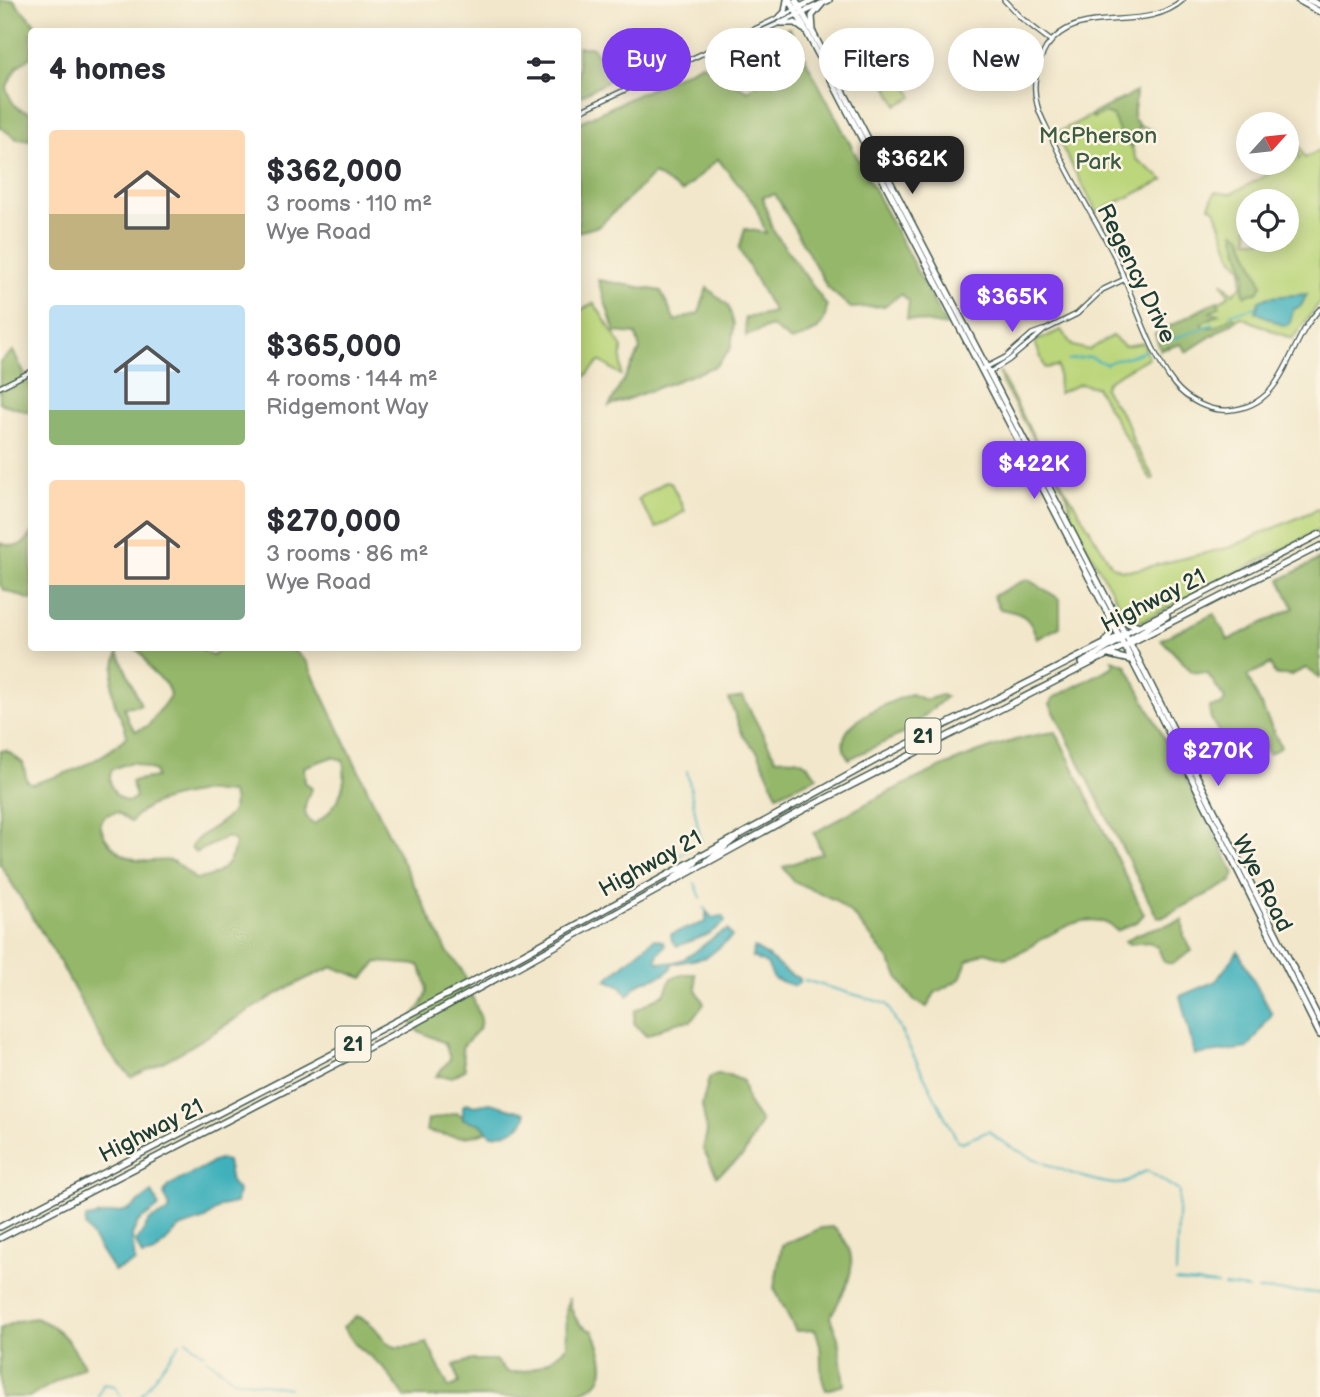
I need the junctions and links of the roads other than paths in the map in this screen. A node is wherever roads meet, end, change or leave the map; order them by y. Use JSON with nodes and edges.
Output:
{"nodes":[{"id":1,"x":788,"y":0,"type":"edge"},
{"id":2,"x":796,"y":0,"type":"edge"},
{"id":3,"x":814,"y":0,"type":"edge"},
{"id":4,"x":1004,"y":0,"type":"edge"},
{"id":5,"x":1183,"y":0,"type":"edge"},
{"id":6,"x":1298,"y":0,"type":"edge"},
{"id":7,"x":1309,"y":0,"type":"edge"},
{"id":8,"x":826,"y":1,"type":"edge"},
{"id":9,"x":1320,"y":5,"type":"edge"},
{"id":10,"x":799,"y":11,"type":"junction"},
{"id":11,"x":1320,"y":12,"type":"edge"},
{"id":12,"x":781,"y":20,"type":"junction"},
{"id":13,"x":806,"y":31,"type":"junction"},
{"id":14,"x":815,"y":36,"type":"junction"},
{"id":15,"x":1051,"y":41,"type":"junction"},
{"id":16,"x":581,"y":111,"type":"edge"},
{"id":17,"x":1125,"y":279,"type":"junction"},
{"id":18,"x":1320,"y":309,"type":"edge"},
{"id":19,"x":985,"y":371,"type":"junction"},
{"id":20,"x":28,"y":373,"type":"edge"},
{"id":21,"x":0,"y":387,"type":"edge"},
{"id":22,"x":1320,"y":534,"type":"edge"},
{"id":23,"x":1320,"y":546,"type":"edge"},
{"id":24,"x":1187,"y":602,"type":"junction"},
{"id":25,"x":1111,"y":614,"type":"junction"},
{"id":26,"x":1143,"y":624,"type":"junction"},
{"id":27,"x":1145,"y":635,"type":"junction"},
{"id":28,"x":1125,"y":640,"type":"junction"},
{"id":29,"x":1102,"y":646,"type":"junction"},
{"id":30,"x":1106,"y":655,"type":"junction"},
{"id":31,"x":1136,"y":655,"type":"junction"},
{"id":32,"x":1133,"y":663,"type":"junction"},
{"id":33,"x":1062,"y":677,"type":"junction"},
{"id":34,"x":746,"y":829,"type":"junction"},
{"id":35,"x":700,"y":855,"type":"junction"},
{"id":36,"x":705,"y":864,"type":"junction"},
{"id":37,"x":660,"y":888,"type":"junction"},
{"id":38,"x":1320,"y":1021,"type":"edge"},
{"id":39,"x":1320,"y":1035,"type":"edge"},
{"id":40,"x":0,"y":1227,"type":"edge"},
{"id":41,"x":0,"y":1238,"type":"edge"}],
"edges":[{"from":1,"to":10,"type":"main road","name":"Wye Road"},
{"from":1,"to":12,"type":"main road"},
{"from":2,"to":10,"type":"main road","name":"Wye Road"},
{"from":3,"to":10,"type":"main road"},
{"from":4,"to":15,"type":"street"},
{"from":5,"to":15,"type":"street"},
{"from":6,"to":11,"type":"main road"},
{"from":7,"to":9,"type":"main road"},
{"from":8,"to":10,"type":"main road"},
{"from":8,"to":14,"type":"main road"},
{"from":10,"to":12,"type":"street"},
{"from":10,"to":13,"type":"main road","name":"Wye Road"},
{"from":10,"to":14,"type":"main road","name":"Wye Road"},
{"from":12,"to":13,"type":"main road"},
{"from":12,"to":16,"type":"street"},
{"from":13,"to":19,"type":"main road","name":"Wye Road"},
{"from":14,"to":19,"type":"main road","name":"Wye Road"},
{"from":15,"to":17,"type":"street","name":"Regency Drive"},
{"from":17,"to":18,"type":"street","name":"Regency Drive"},
{"from":17,"to":19,"type":"street"},
{"from":19,"to":25,"type":"main road","name":"Wye Road"},
{"from":20,"to":21,"type":"street"},
{"from":22,"to":24,"type":"main road","name":"Highway 21","number":"21"},
{"from":23,"to":27,"type":"main road","name":"Highway 21","number":"21"},
{"from":24,"to":26,"type":"main road","name":"Highway 21","number":"21"},
{"from":24,"to":28,"type":"main road"},
{"from":25,"to":26,"type":"main road"},
{"from":25,"to":28,"type":"main road","name":"Wye Road"},
{"from":25,"to":29,"type":"main road"},
{"from":26,"to":28,"type":"main road","name":"Highway 21","number":"21"},
{"from":27,"to":28,"type":"main road","name":"Highway 21","number":"21"},
{"from":27,"to":31,"type":"main road"},
{"from":28,"to":29,"type":"main road","name":"Highway 21","number":"21"},
{"from":28,"to":30,"type":"main road","name":"Highway 21","number":"21"},
{"from":28,"to":31,"type":"main road","name":"Wye Road"},
{"from":28,"to":32,"type":"main road","name":"Wye Road"},
{"from":28,"to":33,"type":"main road"},
{"from":29,"to":34,"type":"main road","name":"Highway 21","number":"21"},
{"from":30,"to":32,"type":"main road"},
{"from":30,"to":33,"type":"main road","name":"Highway 21","number":"21"},
{"from":31,"to":38,"type":"main road","name":"Wye Road"},
{"from":32,"to":39,"type":"main road","name":"Wye Road"},
{"from":33,"to":36,"type":"main road","name":"Highway 21","number":"21"},
{"from":34,"to":35,"type":"main road","name":"Highway 21","number":"21"},
{"from":34,"to":36,"type":"main road"},
{"from":35,"to":37,"type":"main road"},
{"from":35,"to":40,"type":"main road","name":"Highway 21","number":"21"},
{"from":36,"to":37,"type":"main road","name":"Highway 21","number":"21"},
{"from":37,"to":41,"type":"main road","name":"Highway 21","number":"21"}]}
